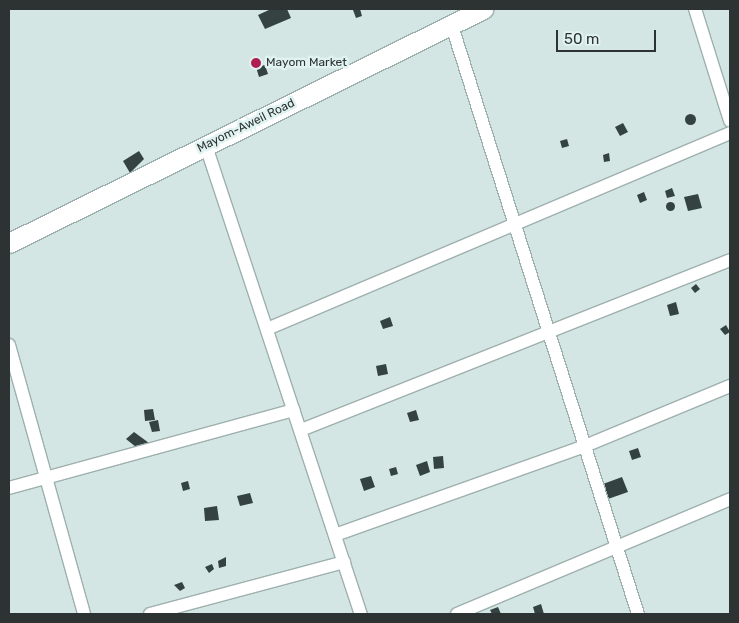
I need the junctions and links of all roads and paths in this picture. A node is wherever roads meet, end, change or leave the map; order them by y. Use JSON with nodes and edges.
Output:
{"nodes":[{"id":1,"x":483,"y":9,"type":"edge"},
{"id":2,"x":695,"y":9,"type":"edge"},
{"id":3,"x":452,"y":26,"type":"junction"},
{"id":4,"x":730,"y":121,"type":"edge"},
{"id":5,"x":730,"y":133,"type":"edge"},
{"id":6,"x":206,"y":146,"type":"junction"},
{"id":7,"x":515,"y":224,"type":"junction"},
{"id":8,"x":9,"y":243,"type":"edge"},
{"id":9,"x":730,"y":260,"type":"edge"},
{"id":10,"x":267,"y":329,"type":"junction"},
{"id":11,"x":548,"y":330,"type":"junction"},
{"id":12,"x":9,"y":345,"type":"edge"},
{"id":13,"x":730,"y":386,"type":"edge"},
{"id":14,"x":294,"y":410,"type":"junction"},
{"id":15,"x":301,"y":430,"type":"junction"},
{"id":16,"x":585,"y":446,"type":"junction"},
{"id":17,"x":46,"y":478,"type":"junction"},
{"id":18,"x":9,"y":488,"type":"edge"},
{"id":19,"x":730,"y":499,"type":"edge"},
{"id":20,"x":335,"y":534,"type":"junction"},
{"id":21,"x":618,"y":549,"type":"junction"},
{"id":22,"x":344,"y":562,"type":"junction"},
{"id":23,"x":84,"y":614,"type":"edge"},
{"id":24,"x":150,"y":614,"type":"edge"},
{"id":25,"x":361,"y":614,"type":"edge"},
{"id":26,"x":458,"y":614,"type":"edge"},
{"id":27,"x":638,"y":614,"type":"edge"}],
"edges":[{"from":1,"to":3,"type":"main road","name":"Mayom-Aweil Road"},
{"from":2,"to":4,"type":"street"},
{"from":3,"to":6,"type":"main road","name":"Mayom-Aweil Road"},
{"from":3,"to":7,"type":"street"},
{"from":5,"to":7,"type":"street"},
{"from":6,"to":8,"type":"main road","name":"Mayom-Aweil Road"},
{"from":6,"to":10,"type":"street"},
{"from":7,"to":10,"type":"street"},
{"from":7,"to":11,"type":"street"},
{"from":9,"to":11,"type":"street"},
{"from":10,"to":14,"type":"street"},
{"from":11,"to":15,"type":"street"},
{"from":11,"to":16,"type":"street"},
{"from":12,"to":17,"type":"street"},
{"from":13,"to":16,"type":"street"},
{"from":14,"to":15,"type":"street"},
{"from":14,"to":17,"type":"street"},
{"from":15,"to":20,"type":"street"},
{"from":16,"to":20,"type":"street"},
{"from":16,"to":21,"type":"street"},
{"from":17,"to":18,"type":"street"},
{"from":17,"to":23,"type":"street"},
{"from":19,"to":21,"type":"street"},
{"from":20,"to":22,"type":"street"},
{"from":21,"to":26,"type":"street"},
{"from":21,"to":27,"type":"street"},
{"from":22,"to":24,"type":"street"},
{"from":22,"to":25,"type":"street"}]}
